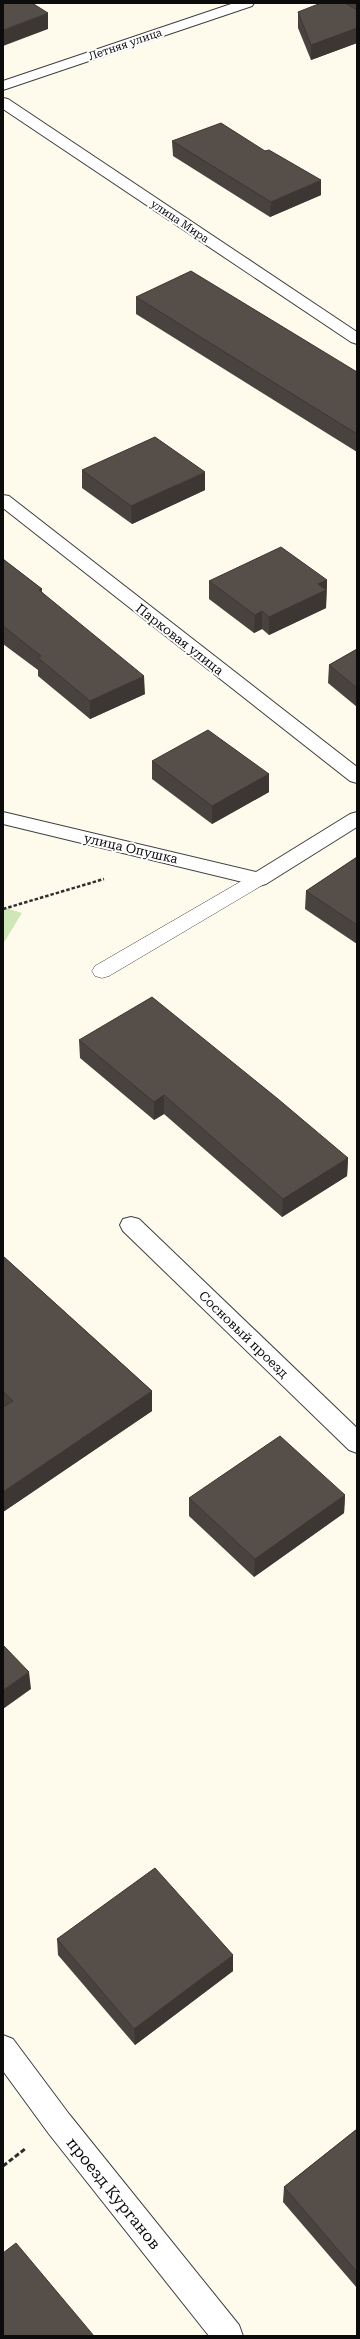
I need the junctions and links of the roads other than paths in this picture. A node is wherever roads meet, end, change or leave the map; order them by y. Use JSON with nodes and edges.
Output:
{"nodes":[{"id":1,"x":247,"y":3,"type":"edge"},
{"id":2,"x":3,"y":86,"type":"edge"},
{"id":3,"x":3,"y":102,"type":"edge"},
{"id":4,"x":357,"y":339,"type":"edge"},
{"id":5,"x":3,"y":500,"type":"edge"},
{"id":6,"x":357,"y":777,"type":"edge"},
{"id":7,"x":3,"y":818,"type":"edge"},
{"id":8,"x":357,"y":818,"type":"edge"},
{"id":9,"x":259,"y":879,"type":"junction"},
{"id":10,"x":102,"y":972,"type":"dead end"},
{"id":11,"x":131,"y":1225,"type":"dead end"},
{"id":12,"x":357,"y":1443,"type":"edge"},
{"id":13,"x":3,"y":2048,"type":"edge"},
{"id":14,"x":228,"y":2336,"type":"edge"}],
"edges":[{"from":1,"to":2,"type":"street","name":"Летняя улица"},
{"from":3,"to":4,"type":"street","name":"улица Мира"},
{"from":5,"to":6,"type":"street","name":"Парковая улица"},
{"from":7,"to":9,"type":"street","name":"улица Опушка"},
{"from":8,"to":9,"type":"street"},
{"from":9,"to":10,"type":"lane"},
{"from":11,"to":12,"type":"street","name":"Сосновый проезд"},
{"from":13,"to":14,"type":"street","name":"проезд Курганов"}]}
